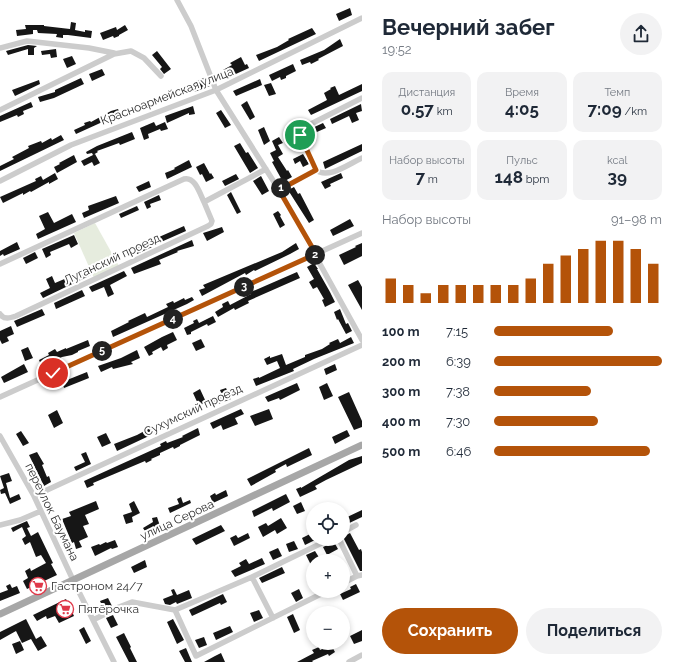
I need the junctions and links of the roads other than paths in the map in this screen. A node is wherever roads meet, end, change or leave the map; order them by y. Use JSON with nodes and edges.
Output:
{"nodes":[{"id":1,"x":177,"y":0,"type":"edge"},
{"id":2,"x":362,"y":18,"type":"edge"},
{"id":3,"x":0,"y":48,"type":"edge"},
{"id":4,"x":114,"y":54,"type":"junction"},
{"id":5,"x":161,"y":76,"type":"dead end"},
{"id":6,"x":216,"y":90,"type":"junction"},
{"id":7,"x":362,"y":98,"type":"edge"},
{"id":8,"x":0,"y":110,"type":"edge"},
{"id":9,"x":362,"y":158,"type":"edge"},
{"id":10,"x":266,"y":169,"type":"junction"},
{"id":11,"x":316,"y":170,"type":"junction"},
{"id":12,"x":0,"y":181,"type":"edge"},
{"id":13,"x":279,"y":190,"type":"junction"},
{"id":14,"x":204,"y":202,"type":"junction"},
{"id":15,"x":362,"y":233,"type":"edge"},
{"id":16,"x":316,"y":254,"type":"junction"},
{"id":17,"x":0,"y":264,"type":"edge"},
{"id":18,"x":0,"y":314,"type":"edge"},
{"id":19,"x":362,"y":338,"type":"edge"},
{"id":20,"x":362,"y":345,"type":"edge"},
{"id":21,"x":0,"y":397,"type":"edge"},
{"id":22,"x":0,"y":436,"type":"edge"},
{"id":23,"x":362,"y":445,"type":"edge"},
{"id":24,"x":34,"y":496,"type":"junction"},
{"id":25,"x":41,"y":511,"type":"junction"},
{"id":26,"x":356,"y":524,"type":"dead end"},
{"id":27,"x":0,"y":525,"type":"edge"},
{"id":28,"x":350,"y":528,"type":"edge"},
{"id":29,"x":316,"y":546,"type":"edge"},
{"id":30,"x":343,"y":546,"type":"edge"},
{"id":31,"x":360,"y":576,"type":"edge"},
{"id":32,"x":252,"y":577,"type":"junction"},
{"id":33,"x":73,"y":580,"type":"junction"},
{"id":34,"x":350,"y":580,"type":"edge"},
{"id":35,"x":314,"y":598,"type":"edge"},
{"id":36,"x":175,"y":610,"type":"junction"},
{"id":37,"x":0,"y":614,"type":"edge"},
{"id":38,"x":273,"y":618,"type":"junction"},
{"id":39,"x":93,"y":620,"type":"junction"},
{"id":40,"x":362,"y":655,"type":"edge"},
{"id":41,"x":114,"y":662,"type":"edge"},
{"id":42,"x":349,"y":662,"type":"edge"}],
"edges":[{"from":1,"to":6,"type":"street"},
{"from":2,"to":6,"type":"street","name":"Красноармейская улица"},
{"from":3,"to":4,"type":"street"},
{"from":4,"to":5,"type":"street"},
{"from":4,"to":8,"type":"street"},
{"from":6,"to":10,"type":"street"},
{"from":6,"to":12,"type":"street","name":"Красноармейская улица"},
{"from":7,"to":11,"type":"street"},
{"from":9,"to":11,"type":"street"},
{"from":10,"to":13,"type":"street"},
{"from":10,"to":14,"type":"street"},
{"from":11,"to":13,"type":"street"},
{"from":13,"to":16,"type":"street"},
{"from":14,"to":17,"type":"street","name":"Луганский проезд"},
{"from":14,"to":18,"type":"street","name":"Луганский проезд"},
{"from":15,"to":16,"type":"street"},
{"from":16,"to":19,"type":"street"},
{"from":16,"to":21,"type":"street"},
{"from":20,"to":24,"type":"street","name":"Сухумский проезд"},
{"from":22,"to":24,"type":"street","name":"переулок Баумана"},
{"from":23,"to":33,"type":"main road","name":"улица Серова"},
{"from":24,"to":25,"type":"street","name":"переулок Баумана"},
{"from":25,"to":27,"type":"street"},
{"from":25,"to":33,"type":"street","name":"переулок Баумана"},
{"from":26,"to":28,"type":"street"},
{"from":29,"to":32,"type":"street"},
{"from":30,"to":31,"type":"street"},
{"from":31,"to":34,"type":"street"},
{"from":32,"to":36,"type":"street"},
{"from":32,"to":38,"type":"street"},
{"from":33,"to":37,"type":"main road","name":"улица Серова"},
{"from":33,"to":39,"type":"street","name":"переулок Баумана"},
{"from":35,"to":38,"type":"street"},
{"from":36,"to":38,"type":"street"},
{"from":36,"to":39,"type":"street"},
{"from":39,"to":41,"type":"street","name":"переулок Баумана"},
{"from":40,"to":42,"type":"street"}]}
